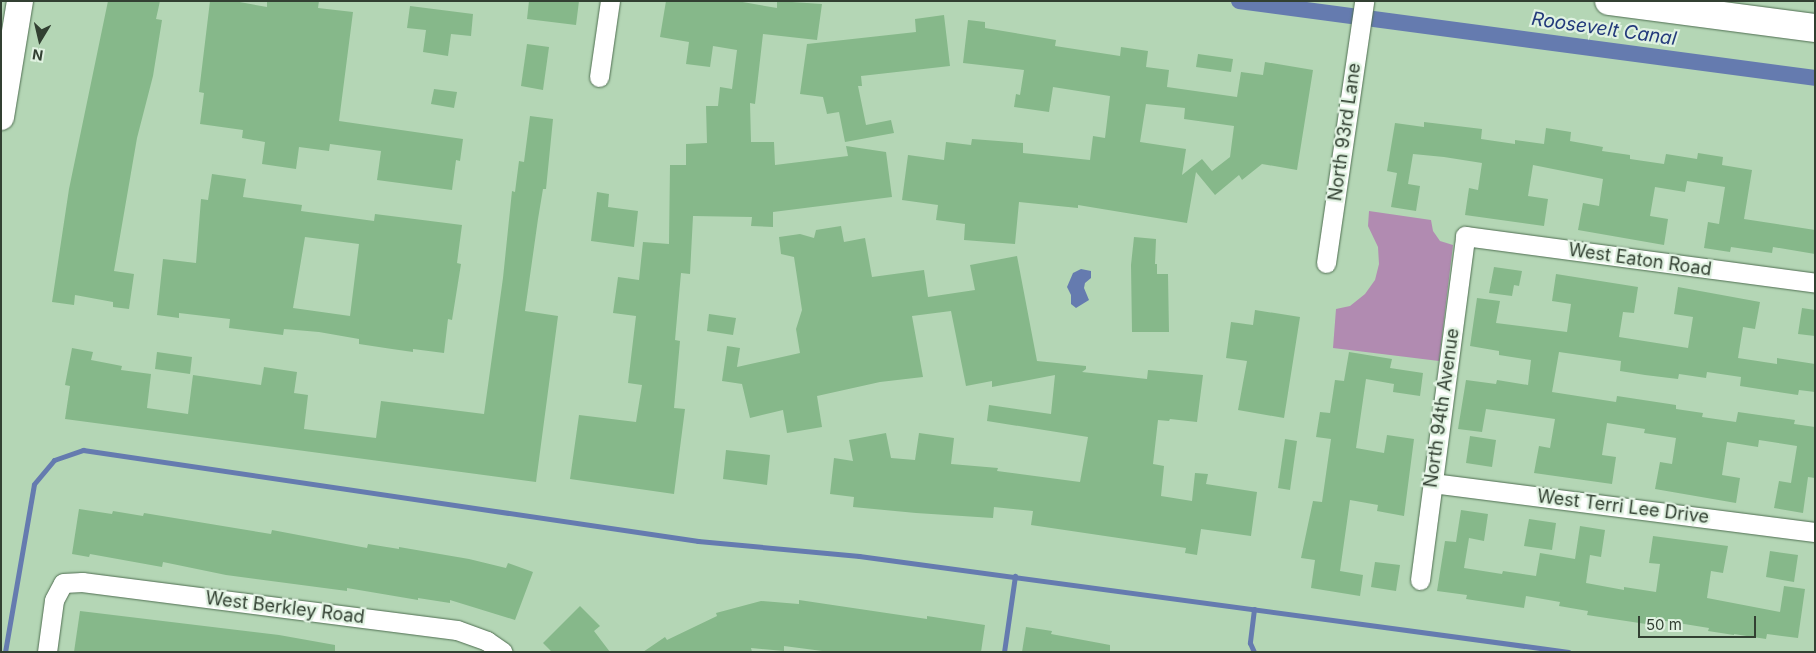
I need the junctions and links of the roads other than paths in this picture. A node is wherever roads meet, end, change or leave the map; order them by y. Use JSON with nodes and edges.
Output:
{"nodes":[{"id":1,"x":20,"y":1,"type":"edge"},
{"id":2,"x":610,"y":1,"type":"edge"},
{"id":3,"x":1609,"y":1,"type":"edge"},
{"id":4,"x":1364,"y":3,"type":"edge"},
{"id":5,"x":1815,"y":28,"type":"edge"},
{"id":6,"x":599,"y":77,"type":"dead end"},
{"id":7,"x":1,"y":117,"type":"edge"},
{"id":8,"x":1465,"y":236,"type":"joint"},
{"id":9,"x":1326,"y":263,"type":"dead end"},
{"id":10,"x":1815,"y":283,"type":"edge"},
{"id":11,"x":1432,"y":483,"type":"junction"},
{"id":12,"x":1815,"y":532,"type":"edge"},
{"id":13,"x":1420,"y":580,"type":"dead end"},
{"id":14,"x":47,"y":652,"type":"edge"},
{"id":15,"x":503,"y":652,"type":"edge"}],
"edges":[{"from":1,"to":7,"type":"main road"},
{"from":2,"to":6,"type":"street"},
{"from":3,"to":5,"type":"main road"},
{"from":4,"to":9,"type":"street","name":"North 93rd Lane"},
{"from":8,"to":10,"type":"street","name":"West Eaton Road"},
{"from":8,"to":11,"type":"street","name":"North 94th Avenue"},
{"from":11,"to":12,"type":"street","name":"West Terri Lee Drive"},
{"from":11,"to":13,"type":"street","name":"North 94th Avenue"},
{"from":14,"to":15,"type":"street","name":"West Berkley Road"}]}
